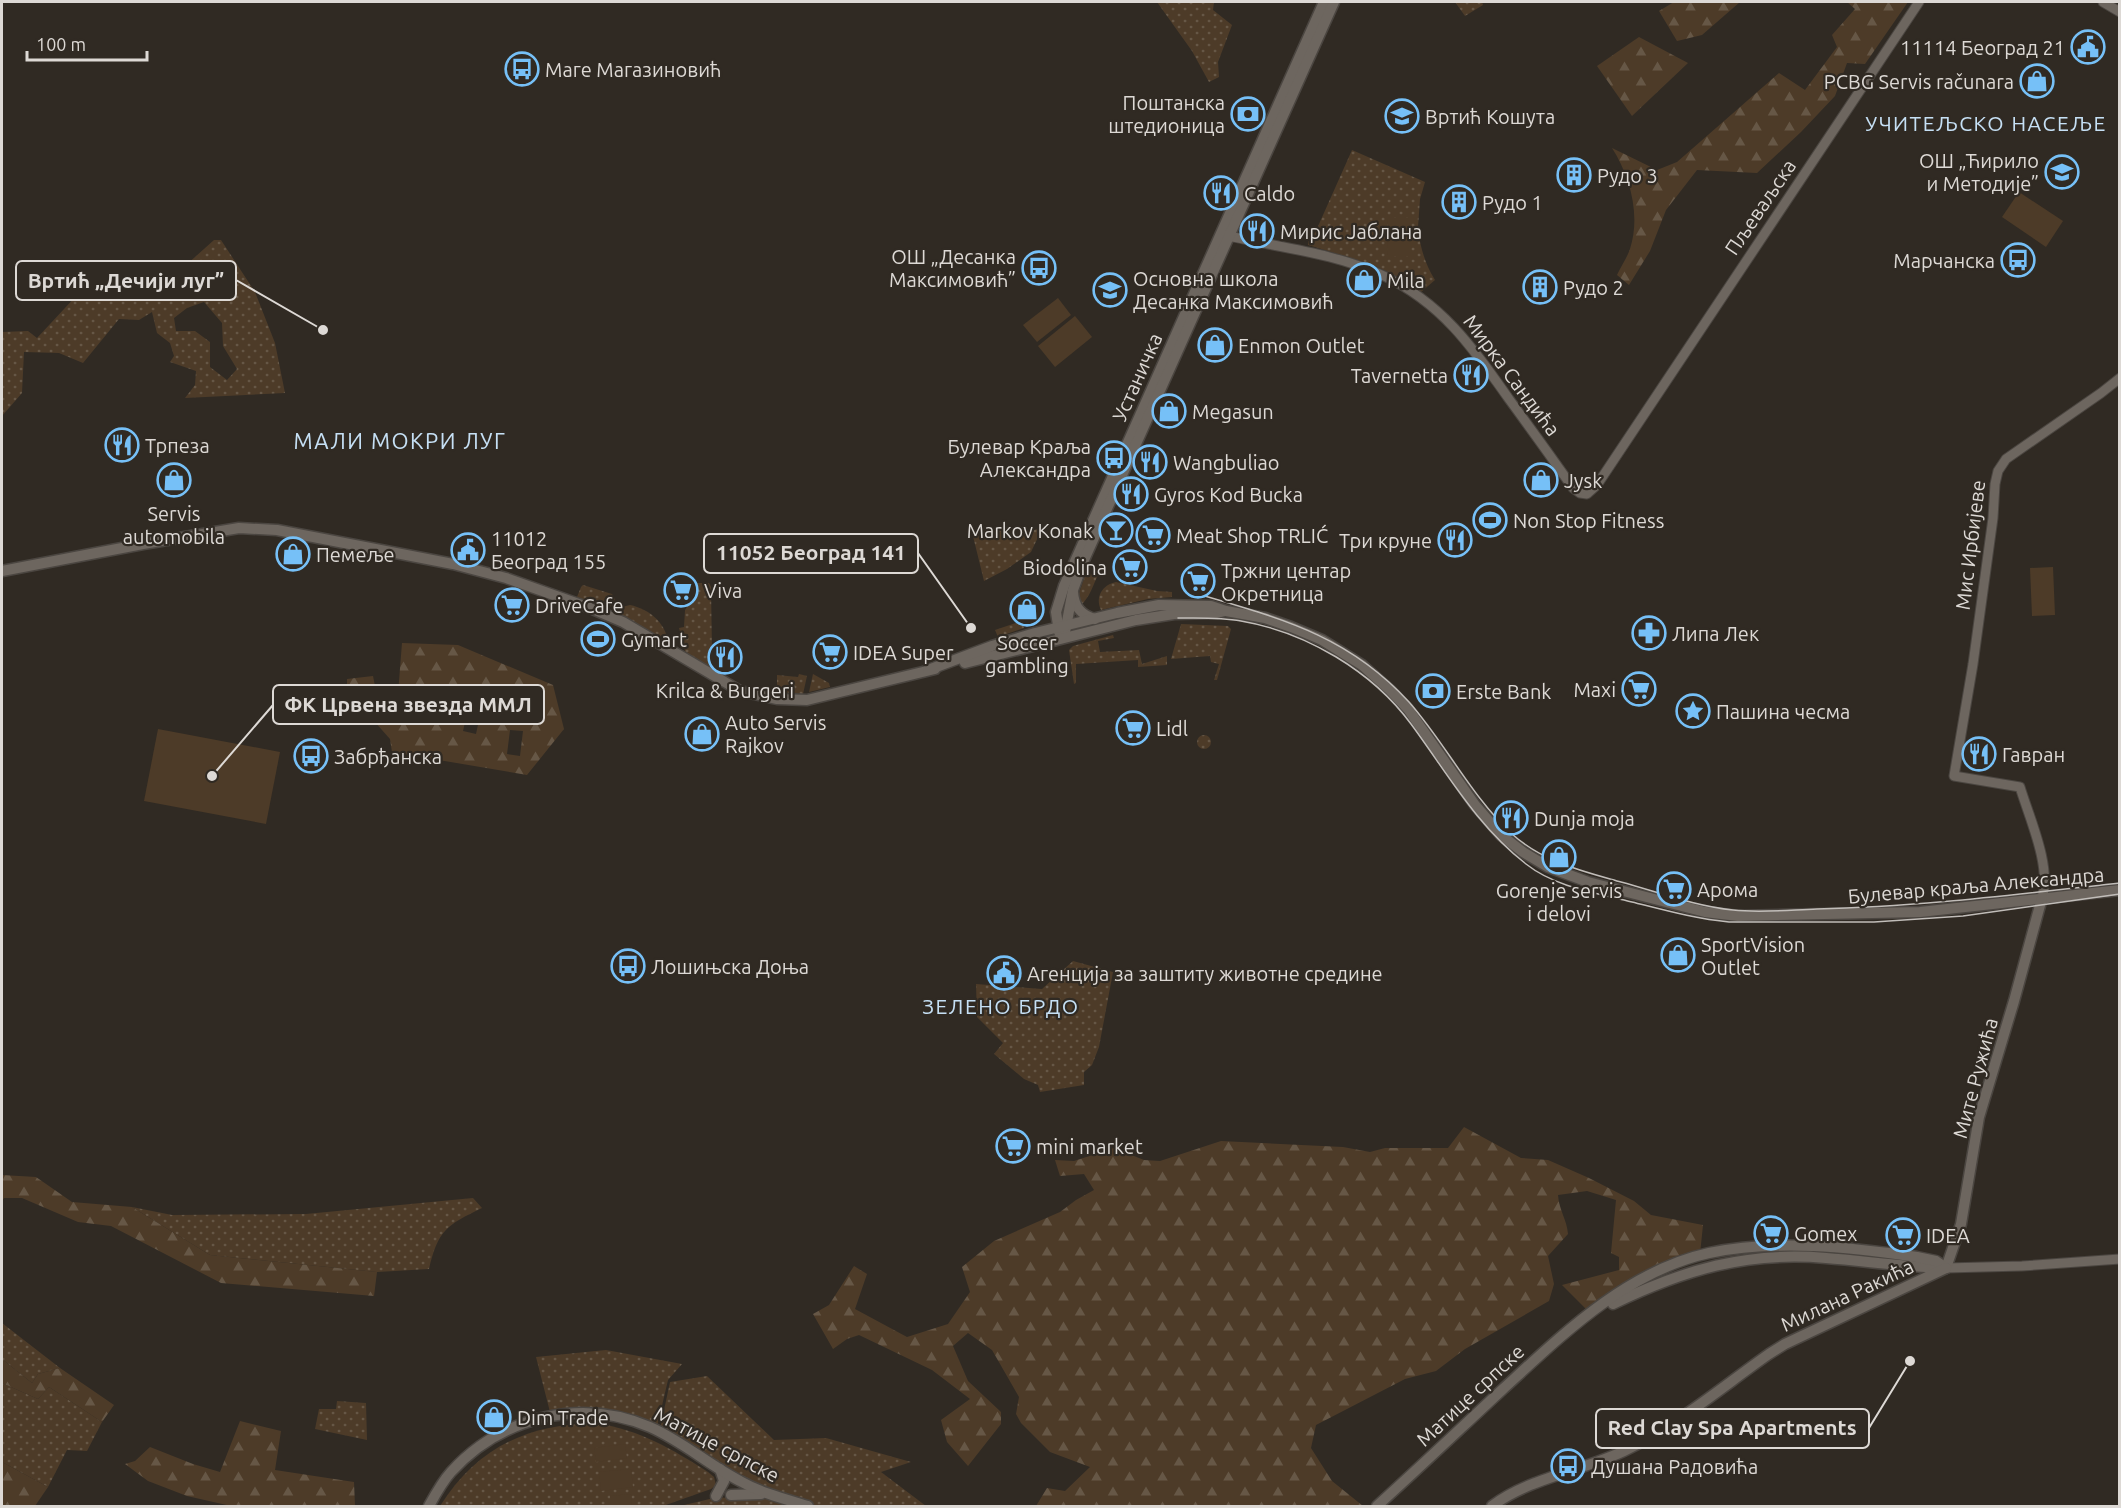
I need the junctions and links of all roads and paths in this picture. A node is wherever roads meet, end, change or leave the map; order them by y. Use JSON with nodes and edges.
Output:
{"nodes":[{"id":1,"x":1334,"y":2,"type":"edge"},
{"id":2,"x":1919,"y":2,"type":"edge"},
{"id":3,"x":2103,"y":2,"type":"edge"},
{"id":4,"x":1323,"y":5,"type":"edge"},
{"id":5,"x":2120,"y":12,"type":"edge"},
{"id":6,"x":1229,"y":236,"type":"junction"},
{"id":7,"x":2120,"y":378,"type":"edge"},
{"id":8,"x":1584,"y":494,"type":"joint"},
{"id":9,"x":2,"y":571,"type":"edge"},
{"id":10,"x":1072,"y":590,"type":"junction"},
{"id":11,"x":1226,"y":611,"type":"junction"},
{"id":12,"x":1056,"y":612,"type":"junction"},
{"id":13,"x":1096,"y":619,"type":"junction"},
{"id":14,"x":1062,"y":632,"type":"junction"},
{"id":15,"x":1035,"y":633,"type":"junction"},
{"id":16,"x":928,"y":670,"type":"junction"},
{"id":17,"x":2120,"y":890,"type":"edge"},
{"id":18,"x":2042,"y":898,"type":"junction"},
{"id":19,"x":1738,"y":1248,"type":"junction"},
{"id":20,"x":2120,"y":1259,"type":"edge"},
{"id":21,"x":1740,"y":1260,"type":"junction"},
{"id":22,"x":1946,"y":1268,"type":"junction"},
{"id":23,"x":1591,"y":1314,"type":"junction"},
{"id":24,"x":720,"y":1469,"type":"junction"},
{"id":25,"x":770,"y":1494,"type":"junction"},
{"id":26,"x":731,"y":1495,"type":"dead end"},
{"id":27,"x":716,"y":1496,"type":"dead end"},
{"id":28,"x":429,"y":1506,"type":"edge"},
{"id":29,"x":808,"y":1506,"type":"edge"},
{"id":30,"x":1377,"y":1506,"type":"edge"},
{"id":31,"x":1492,"y":1506,"type":"edge"}],
"edges":[{"from":1,"to":4,"type":"main road"},
{"from":1,"to":6,"type":"main road","name":"Устаничка"},
{"from":2,"to":8,"type":"street","name":"Пљеваљска"},
{"from":3,"to":5,"type":"street"},
{"from":4,"to":12,"type":"main road","name":"Устаничка"},
{"from":6,"to":8,"type":"street","name":"Мирка Сандића"},
{"from":6,"to":10,"type":"main road","name":"Устаничка"},
{"from":7,"to":18,"type":"street","name":"Мис Ирбијеве"},
{"from":9,"to":16,"type":"main road","name":"Булевар краља Александра"},
{"from":10,"to":13,"type":"main road"},
{"from":10,"to":14,"type":"main road","name":"Устаничка"},
{"from":11,"to":13,"type":"main road","name":"Булевар краља Александра"},
{"from":11,"to":14,"type":"main road","name":"Булевар краља Александра"},
{"from":11,"to":18,"type":"main road","name":"Булевар краља Александра"},
{"from":12,"to":14,"type":"main road","name":"Устаничка"},
{"from":12,"to":15,"type":"main road"},
{"from":13,"to":14,"type":"main road","name":"Булевар краља Александра"},
{"from":14,"to":15,"type":"main road","name":"Булевар краља Александра"},
{"from":14,"to":16,"type":"main road","name":"Булевар краља Александра"},
{"from":15,"to":16,"type":"main road","name":"Булевар краља Александра"},
{"from":17,"to":18,"type":"main road","name":"Булевар краља Александра"},
{"from":18,"to":22,"type":"main road","name":"Мите Ружића"},
{"from":19,"to":21,"type":"main road"},
{"from":19,"to":22,"type":"main road","name":"Матице српске"},
{"from":19,"to":23,"type":"main road","name":"Матице српске"},
{"from":20,"to":22,"type":"street","name":"Милана Ракића"},
{"from":21,"to":22,"type":"main road","name":"Матице српске"},
{"from":21,"to":23,"type":"main road","name":"Матице српске"},
{"from":22,"to":31,"type":"main road","name":"Милана Ракића"},
{"from":23,"to":30,"type":"main road","name":"Матице српске"},
{"from":24,"to":25,"type":"main road","name":"Матице српске"},
{"from":24,"to":27,"type":"main road"},
{"from":24,"to":28,"type":"main road","name":"Матице српске"},
{"from":25,"to":26,"type":"main road"},
{"from":25,"to":29,"type":"main road","name":"Матице српске"}]}
